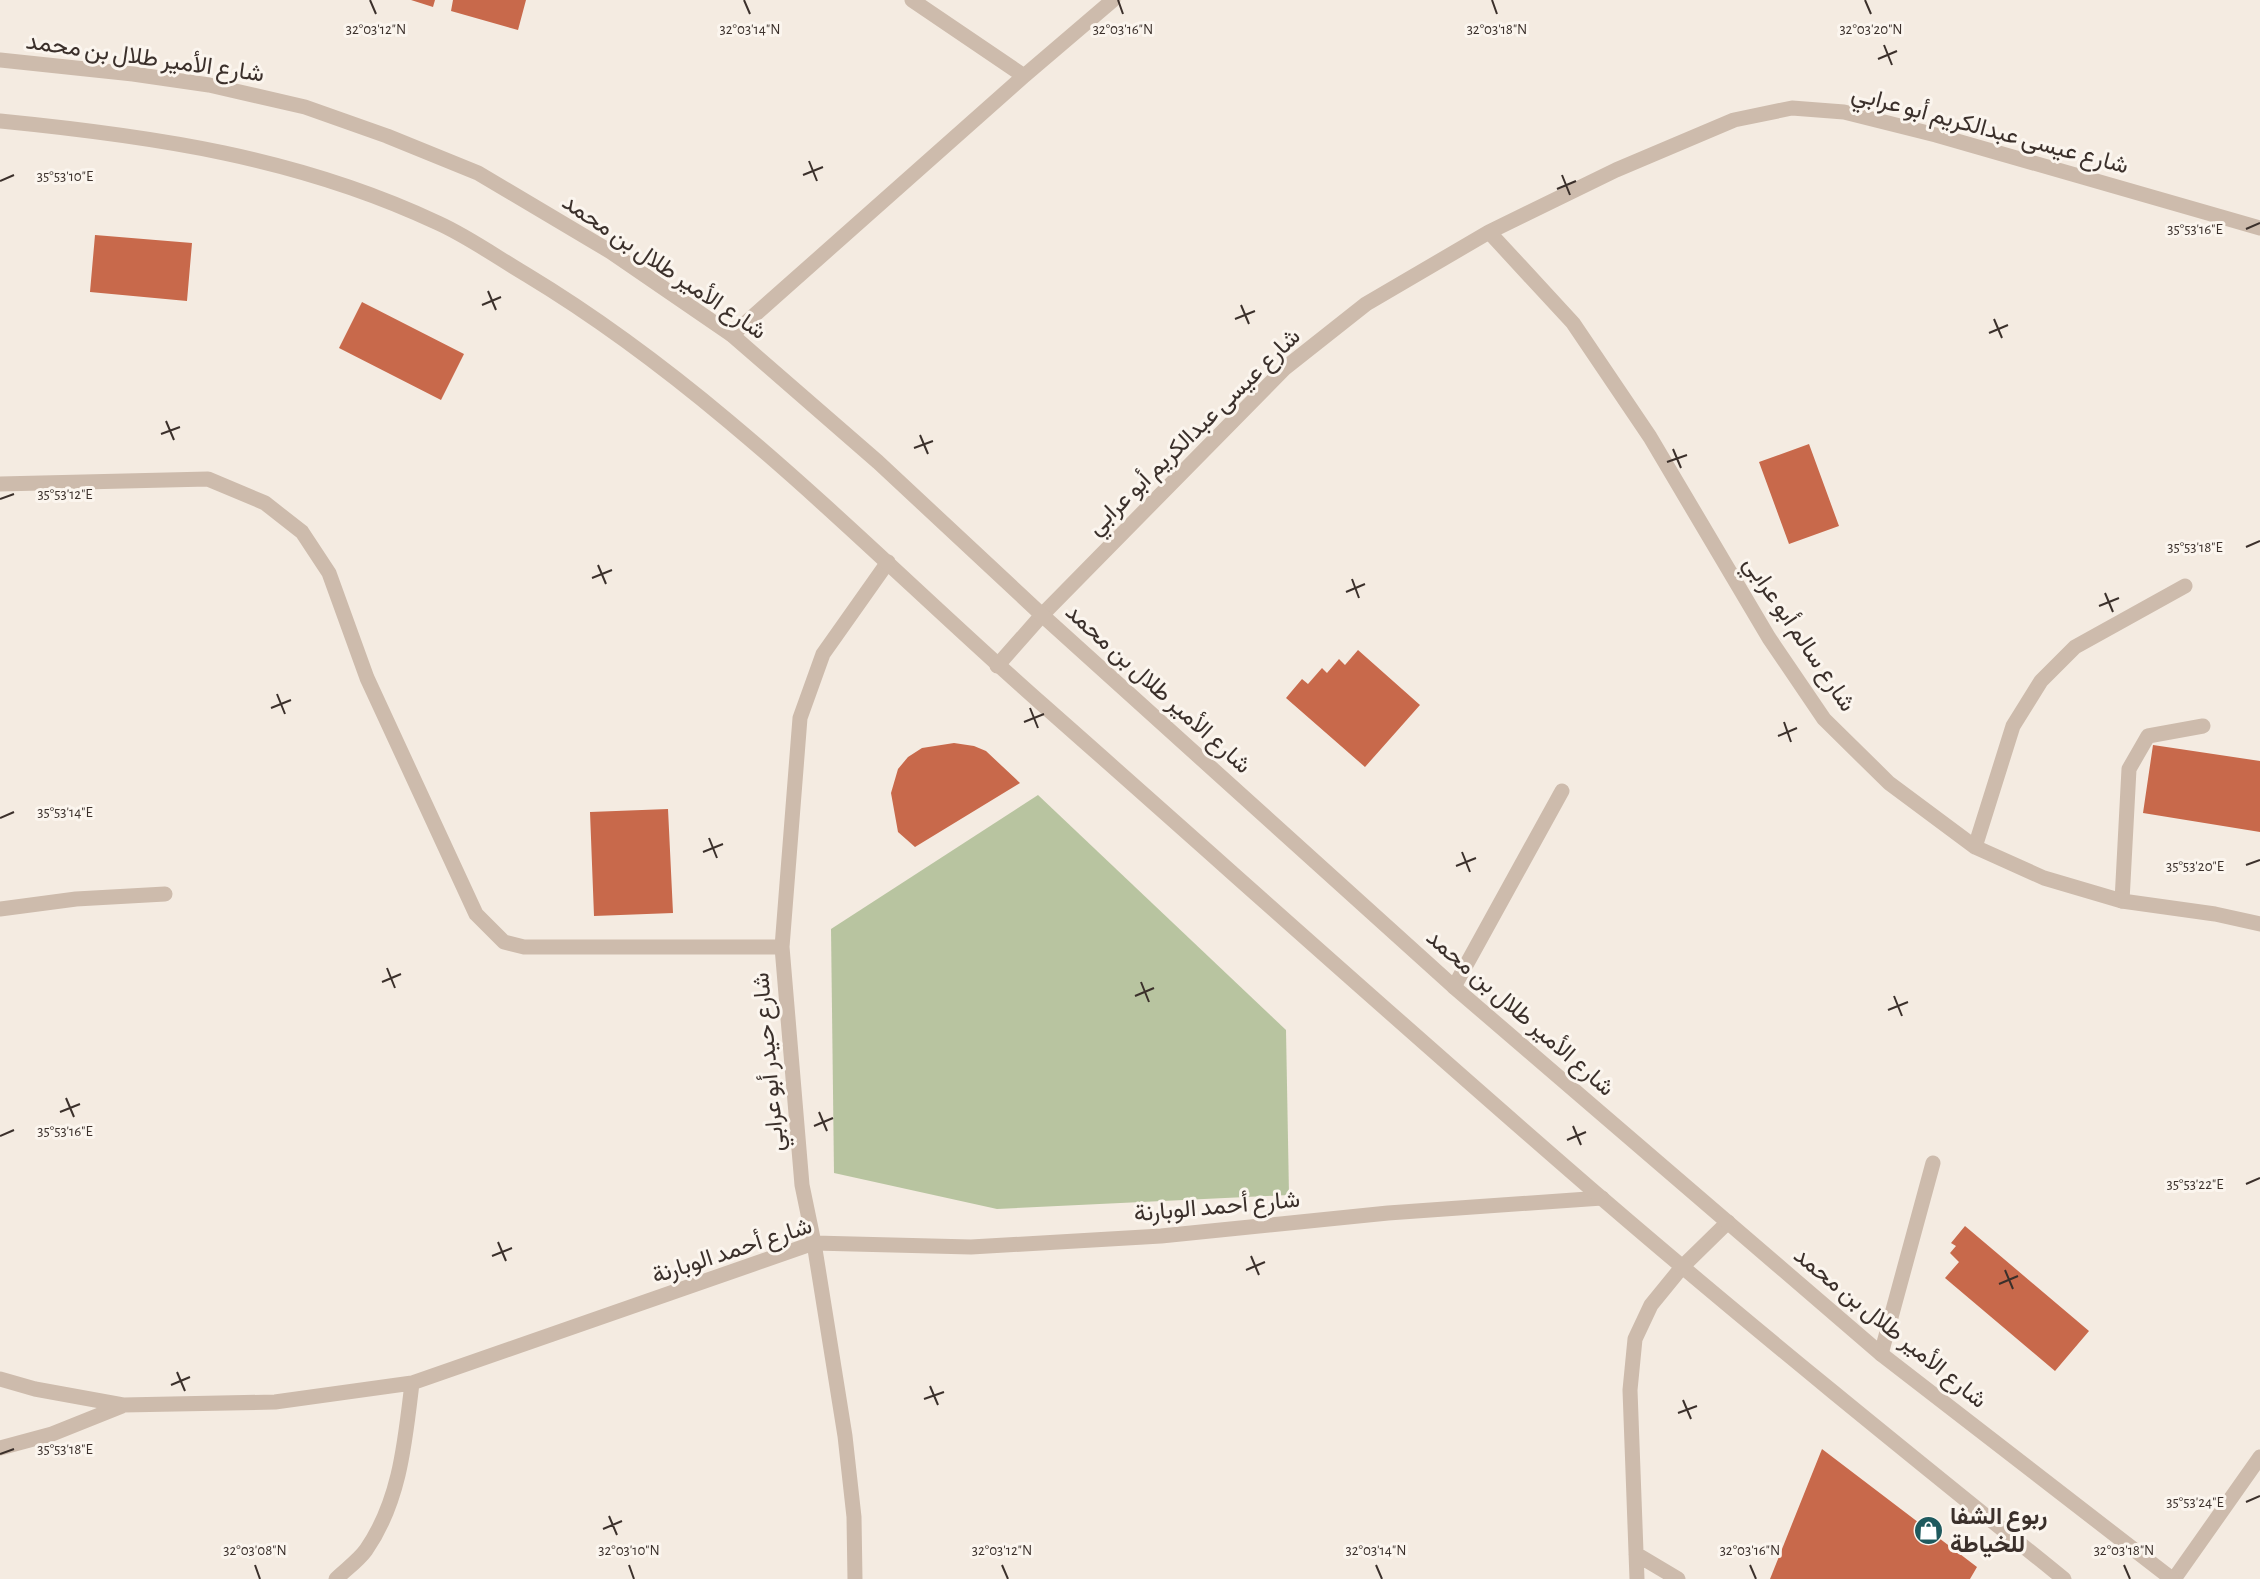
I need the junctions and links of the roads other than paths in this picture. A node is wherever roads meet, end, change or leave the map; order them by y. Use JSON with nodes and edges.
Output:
{"nodes":[{"id":1,"x":912,"y":0,"type":"edge"},
{"id":2,"x":1113,"y":0,"type":"edge"},
{"id":3,"x":0,"y":60,"type":"edge"},
{"id":4,"x":1024,"y":76,"type":"junction"},
{"id":5,"x":0,"y":121,"type":"edge"},
{"id":6,"x":2260,"y":228,"type":"edge"},
{"id":7,"x":1489,"y":232,"type":"junction"},
{"id":8,"x":732,"y":335,"type":"junction"},
{"id":9,"x":0,"y":484,"type":"edge"},
{"id":10,"x":888,"y":562,"type":"junction"},
{"id":11,"x":2185,"y":586,"type":"dead end"},
{"id":12,"x":1042,"y":615,"type":"junction"},
{"id":13,"x":998,"y":666,"type":"junction"},
{"id":14,"x":2203,"y":726,"type":"dead end"},
{"id":15,"x":1562,"y":791,"type":"dead end"},
{"id":16,"x":1975,"y":847,"type":"junction"},
{"id":17,"x":165,"y":894,"type":"dead end"},
{"id":18,"x":2122,"y":901,"type":"junction"},
{"id":19,"x":0,"y":909,"type":"edge"},
{"id":20,"x":2260,"y":924,"type":"edge"},
{"id":21,"x":782,"y":947,"type":"junction"},
{"id":22,"x":1454,"y":987,"type":"junction"},
{"id":23,"x":1933,"y":1163,"type":"dead end"},
{"id":24,"x":1602,"y":1198,"type":"junction"},
{"id":25,"x":1728,"y":1222,"type":"junction"},
{"id":26,"x":814,"y":1243,"type":"junction"},
{"id":27,"x":1683,"y":1267,"type":"junction"},
{"id":28,"x":1881,"y":1354,"type":"junction"},
{"id":29,"x":0,"y":1379,"type":"edge"},
{"id":30,"x":412,"y":1383,"type":"junction"},
{"id":31,"x":123,"y":1405,"type":"junction"},
{"id":32,"x":0,"y":1448,"type":"edge"},
{"id":33,"x":2260,"y":1457,"type":"edge"},
{"id":34,"x":1636,"y":1554,"type":"junction"},
{"id":35,"x":2063,"y":1578,"type":"edge"},
{"id":36,"x":336,"y":1579,"type":"edge"},
{"id":37,"x":855,"y":1579,"type":"edge"},
{"id":38,"x":1637,"y":1579,"type":"edge"},
{"id":39,"x":1678,"y":1579,"type":"edge"},
{"id":40,"x":2173,"y":1579,"type":"edge"}],
"edges":[{"from":1,"to":4,"type":"street"},
{"from":2,"to":4,"type":"street"},
{"from":3,"to":8,"type":"street","name":"شارع الأمير طلال بن محمد"},
{"from":4,"to":8,"type":"street"},
{"from":5,"to":10,"type":"street"},
{"from":6,"to":7,"type":"street","name":"شارع عيسى عبدالكريم أبو عرابي"},
{"from":7,"to":12,"type":"street","name":"شارع عيسى عبدالكريم أبو عرابي"},
{"from":7,"to":16,"type":"street","name":"شارع سالم أبو عرابي"},
{"from":8,"to":12,"type":"street","name":"شارع الأمير طلال بن محمد"},
{"from":9,"to":21,"type":"street"},
{"from":10,"to":13,"type":"street"},
{"from":10,"to":21,"type":"street","name":"شارع حيدر أبو عرابي"},
{"from":11,"to":16,"type":"street"},
{"from":12,"to":13,"type":"street","name":"شارع عيسى عبدالكريم أبو عرابي"},
{"from":12,"to":22,"type":"street","name":"شارع الأمير طلال بن محمد"},
{"from":13,"to":24,"type":"street"},
{"from":14,"to":18,"type":"street"},
{"from":15,"to":22,"type":"street"},
{"from":16,"to":18,"type":"street","name":"شارع سالم أبو عرابي"},
{"from":17,"to":19,"type":"street"},
{"from":18,"to":20,"type":"street","name":"شارع سالم أبو عرابي"},
{"from":21,"to":26,"type":"street","name":"شارع حيدر أبو عرابي"},
{"from":22,"to":25,"type":"street","name":"شارع الأمير طلال بن محمد"},
{"from":23,"to":28,"type":"street"},
{"from":24,"to":26,"type":"street","name":"شارع أحمد الوبارنة"},
{"from":24,"to":27,"type":"street"},
{"from":25,"to":27,"type":"street"},
{"from":25,"to":28,"type":"street","name":"شارع الأمير طلال بن محمد"},
{"from":26,"to":30,"type":"street","name":"شارع أحمد الوبارنة"},
{"from":26,"to":37,"type":"street","name":"شارع حيدر أبو عرابي"},
{"from":27,"to":34,"type":"street"},
{"from":27,"to":35,"type":"street"},
{"from":28,"to":40,"type":"street","name":"شارع الأمير طلال بن محمد"},
{"from":29,"to":31,"type":"street","name":"شارع أحمد الوبارنة"},
{"from":30,"to":31,"type":"street","name":"شارع أحمد الوبارنة"},
{"from":30,"to":36,"type":"street"},
{"from":31,"to":32,"type":"street"},
{"from":33,"to":40,"type":"street"},
{"from":34,"to":38,"type":"street"},
{"from":34,"to":39,"type":"street"}]}
